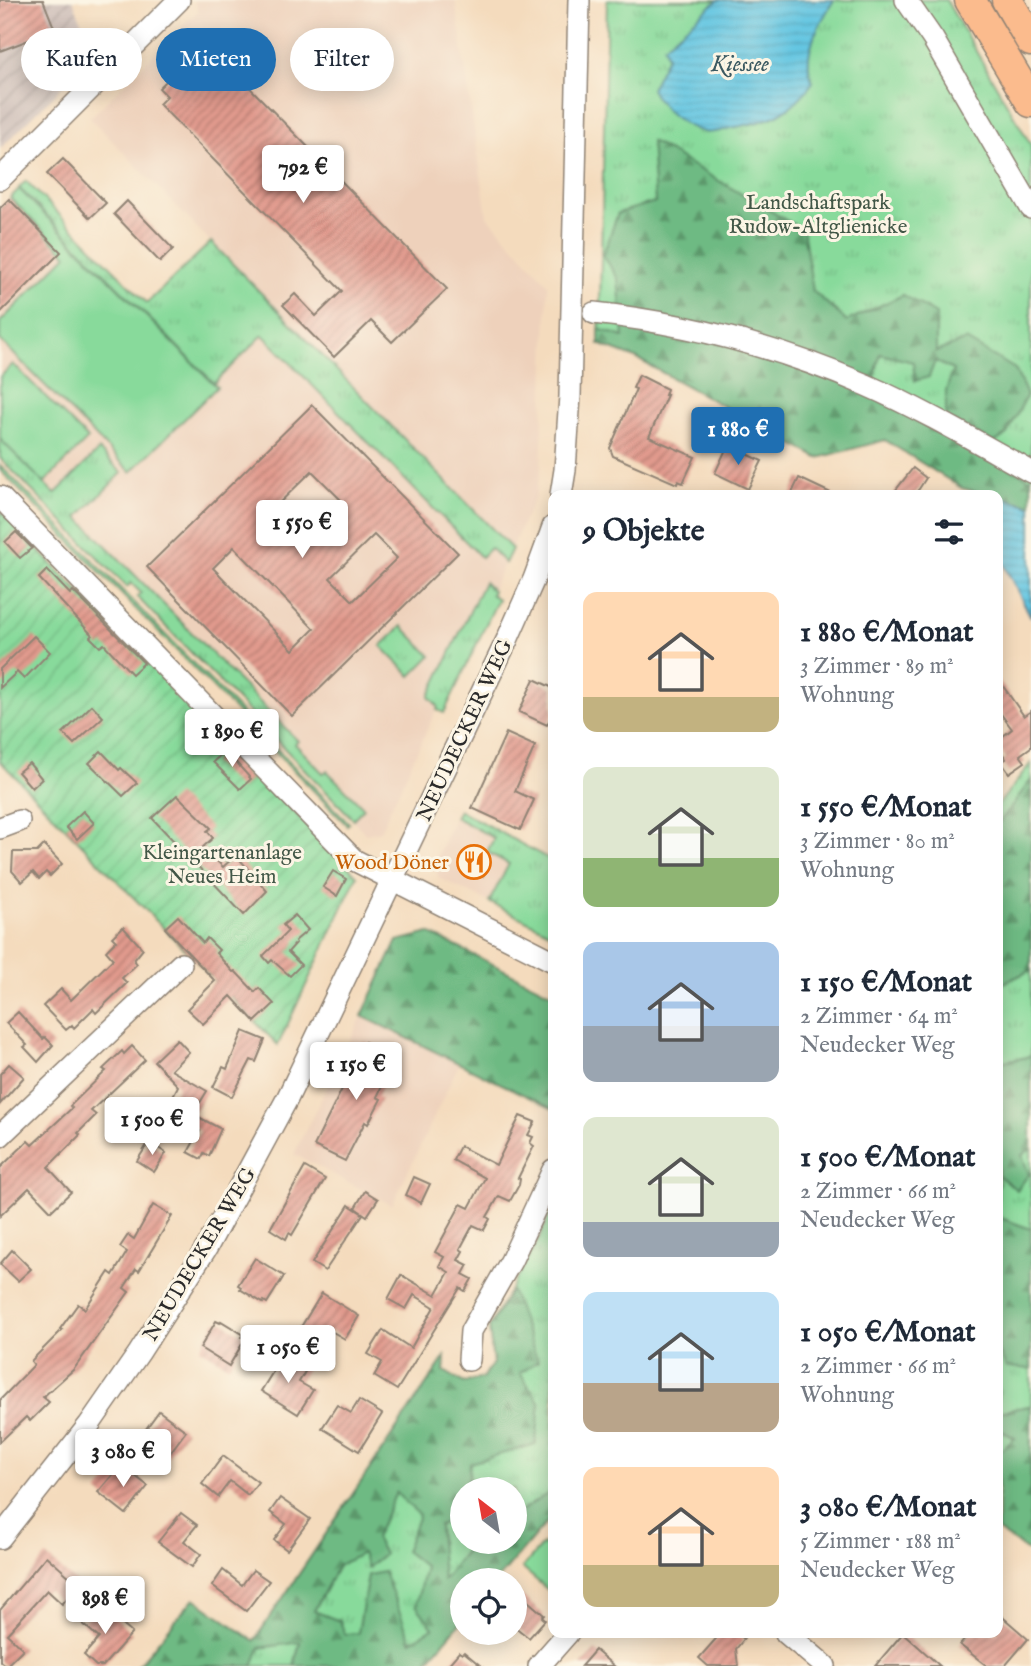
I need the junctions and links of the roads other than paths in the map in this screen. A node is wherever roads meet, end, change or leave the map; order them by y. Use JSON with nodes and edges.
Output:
{"nodes":[{"id":1,"x":178,"y":0,"type":"edge"},
{"id":2,"x":579,"y":0,"type":"edge"},
{"id":3,"x":906,"y":0,"type":"edge"},
{"id":4,"x":970,"y":0,"type":"edge"},
{"id":5,"x":1007,"y":0,"type":"edge"},
{"id":6,"x":1031,"y":41,"type":"edge"},
{"id":7,"x":1031,"y":103,"type":"edge"},
{"id":8,"x":0,"y":179,"type":"edge"},
{"id":9,"x":1031,"y":208,"type":"edge"},
{"id":10,"x":594,"y":313,"type":"dead end"},
{"id":11,"x":1031,"y":472,"type":"edge"},
{"id":12,"x":562,"y":490,"type":"edge"},
{"id":13,"x":0,"y":497,"type":"edge"},
{"id":14,"x":548,"y":540,"type":"edge"},
{"id":15,"x":392,"y":879,"type":"junction"},
{"id":16,"x":548,"y":959,"type":"edge"},
{"id":17,"x":181,"y":964,"type":"dead end"},
{"id":18,"x":0,"y":1136,"type":"edge"},
{"id":19,"x":548,"y":1181,"type":"edge"},
{"id":20,"x":469,"y":1360,"type":"dead end"},
{"id":21,"x":0,"y":1538,"type":"edge"},
{"id":22,"x":564,"y":1638,"type":"edge"},
{"id":23,"x":792,"y":1638,"type":"edge"},
{"id":24,"x":539,"y":1666,"type":"edge"},
{"id":25,"x":825,"y":1666,"type":"edge"}],
"edges":[{"from":1,"to":8,"type":"street"},
{"from":2,"to":12,"type":"street"},
{"from":3,"to":9,"type":"street"},
{"from":4,"to":7,"type":"highway"},
{"from":5,"to":6,"type":"highway"},
{"from":10,"to":11,"type":"street"},
{"from":13,"to":15,"type":"street"},
{"from":14,"to":15,"type":"street","name":"NEUDECKER WEG"},
{"from":15,"to":16,"type":"street"},
{"from":15,"to":21,"type":"street","name":"NEUDECKER WEG"},
{"from":17,"to":18,"type":"street"},
{"from":19,"to":20,"type":"street"},
{"from":22,"to":24,"type":"street"},
{"from":23,"to":25,"type":"street"}]}
